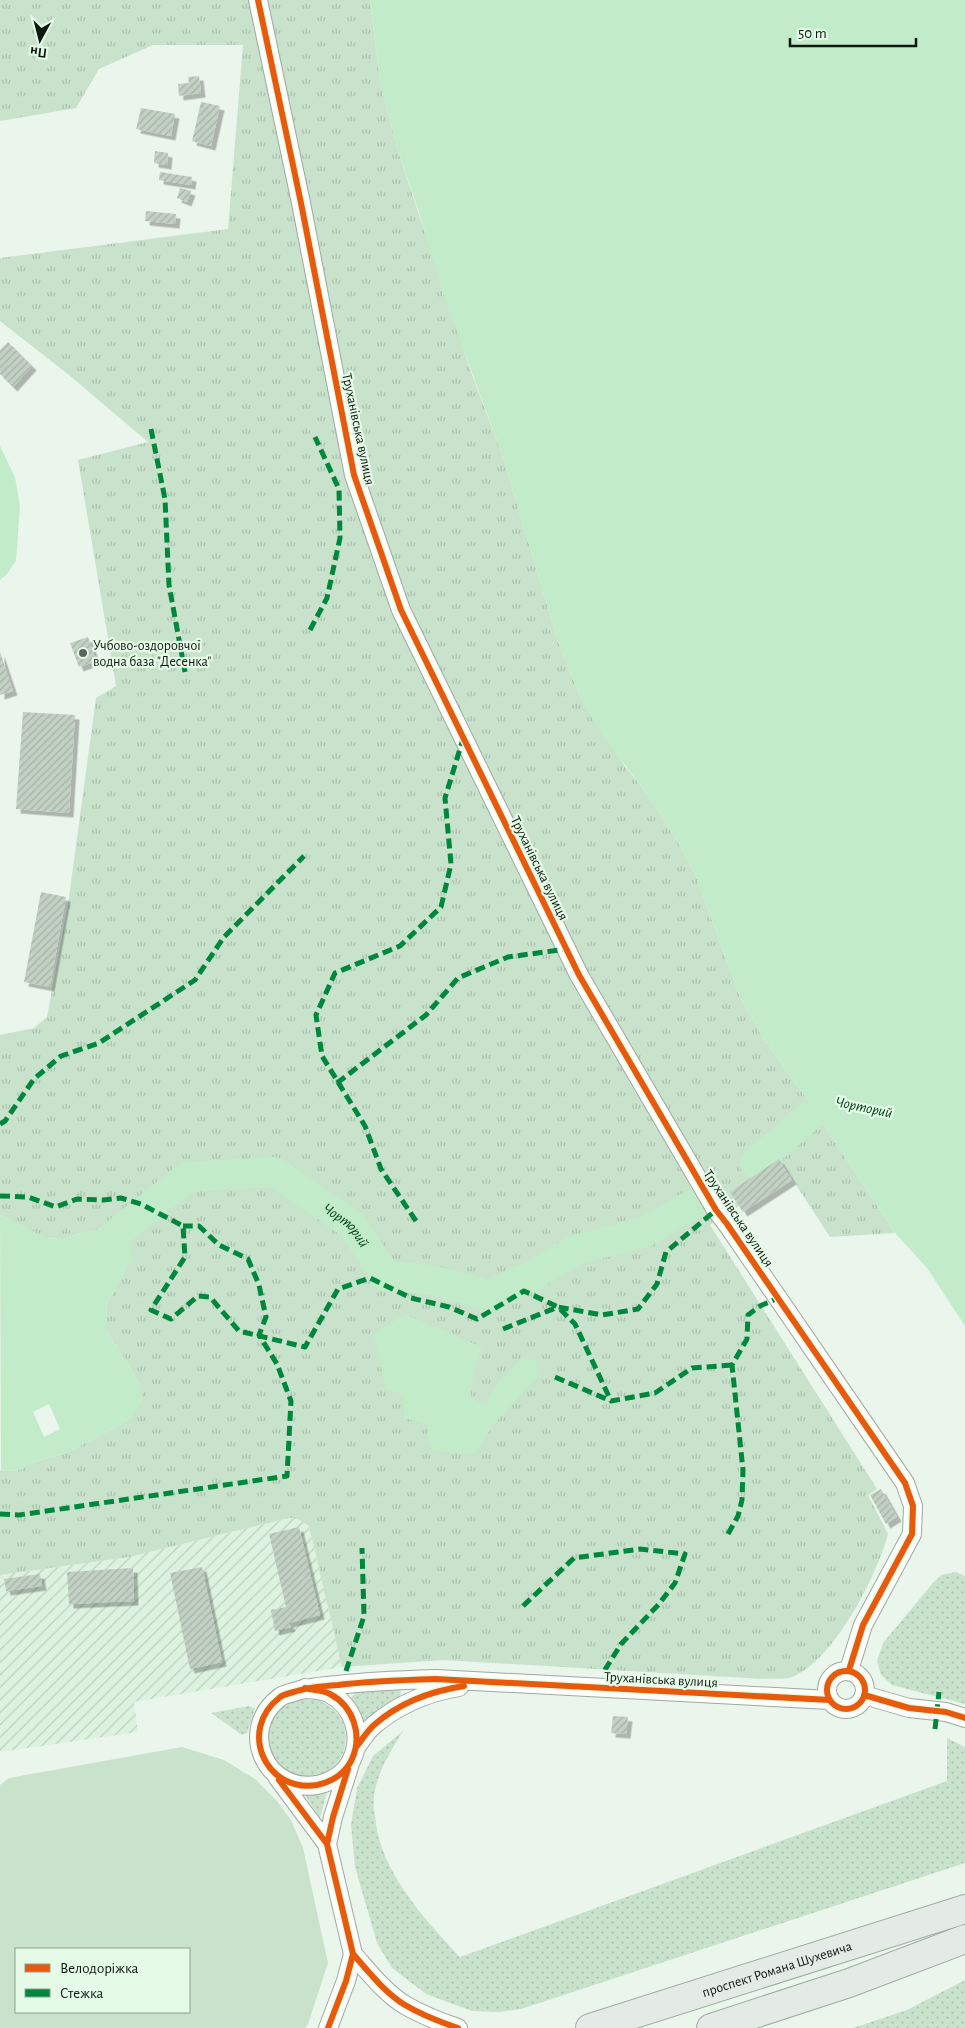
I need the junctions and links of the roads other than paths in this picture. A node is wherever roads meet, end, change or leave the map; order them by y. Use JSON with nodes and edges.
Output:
{"nodes":[{"id":1,"x":258,"y":0,"type":"edge"},
{"id":2,"x":849,"y":1670,"type":"junction"},
{"id":3,"x":491,"y":1682,"type":"junction"},
{"id":4,"x":304,"y":1688,"type":"junction"},
{"id":5,"x":864,"y":1695,"type":"junction"},
{"id":6,"x":830,"y":1700,"type":"junction"},
{"id":7,"x":965,"y":1718,"type":"edge"},
{"id":8,"x":354,"y":1754,"type":"junction"},
{"id":9,"x":272,"y":1772,"type":"junction"},
{"id":10,"x":327,"y":1844,"type":"junction"},
{"id":11,"x":965,"y":1909,"type":"edge"},
{"id":12,"x":965,"y":1939,"type":"edge"},
{"id":13,"x":352,"y":1954,"type":"junction"},
{"id":14,"x":328,"y":2028,"type":"edge"},
{"id":15,"x":458,"y":2028,"type":"edge"},
{"id":16,"x":590,"y":2028,"type":"edge"},
{"id":17,"x":711,"y":2028,"type":"edge"}],
"edges":[{"from":1,"to":2,"type":"street","name":"Труханівська вулиця"},
{"from":2,"to":5,"type":"street"},
{"from":2,"to":6,"type":"street"},
{"from":3,"to":4,"type":"street","name":"Труханівська вулиця"},
{"from":3,"to":6,"type":"street","name":"Труханівська вулиця"},
{"from":3,"to":8,"type":"street","name":"Труханівська вулиця"},
{"from":4,"to":8,"type":"street"},
{"from":4,"to":9,"type":"street"},
{"from":5,"to":6,"type":"street"},
{"from":5,"to":7,"type":"street"},
{"from":8,"to":9,"type":"street"},
{"from":8,"to":10,"type":"street","name":"Труханівська вулиця"},
{"from":9,"to":10,"type":"street","name":"Труханівська вулиця"},
{"from":10,"to":13,"type":"street","name":"Труханівська вулиця"},
{"from":11,"to":16,"type":"main road","name":"проспект Романа Шухевича"},
{"from":12,"to":17,"type":"main road"},
{"from":13,"to":14,"type":"street","name":"Труханівська вулиця"},
{"from":13,"to":15,"type":"street","name":"Труханівська вулиця"}]}
